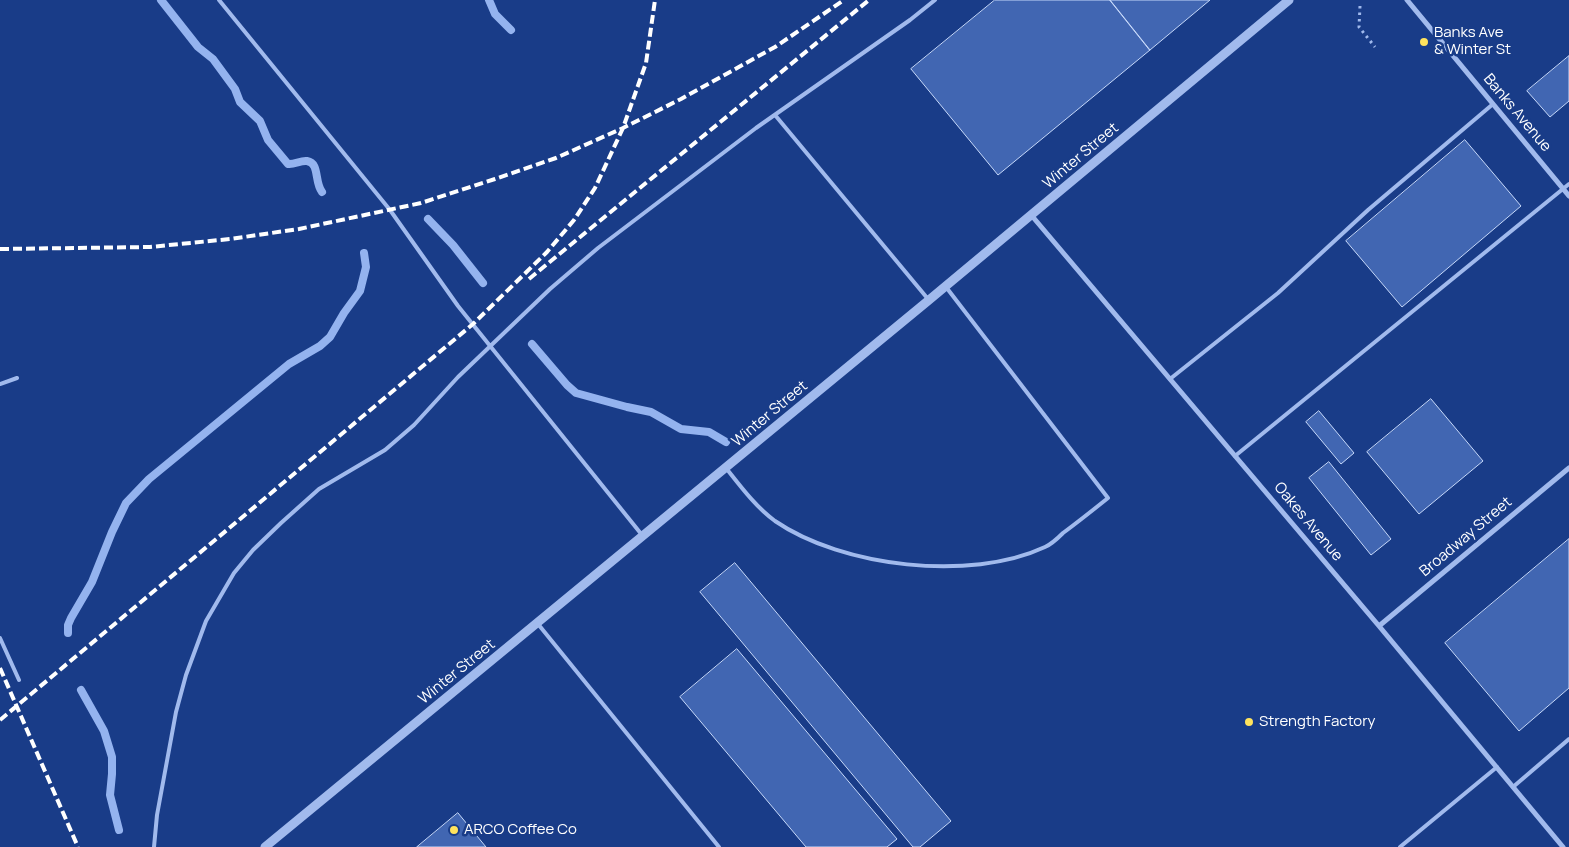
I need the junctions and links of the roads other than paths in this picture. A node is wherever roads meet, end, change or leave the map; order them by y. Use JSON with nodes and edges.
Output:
{"nodes":[{"id":1,"x":220,"y":0,"type":"edge"},
{"id":2,"x":935,"y":0,"type":"edge"},
{"id":3,"x":1289,"y":0,"type":"edge"},
{"id":4,"x":1407,"y":0,"type":"edge"},
{"id":5,"x":1493,"y":104,"type":"junction"},
{"id":6,"x":775,"y":114,"type":"junction"},
{"id":7,"x":1569,"y":184,"type":"edge"},
{"id":8,"x":1563,"y":189,"type":"junction"},
{"id":9,"x":1569,"y":196,"type":"edge"},
{"id":10,"x":1032,"y":216,"type":"junction"},
{"id":11,"x":946,"y":287,"type":"junction"},
{"id":12,"x":929,"y":300,"type":"junction"},
{"id":13,"x":491,"y":347,"type":"junction"},
{"id":14,"x":17,"y":378,"type":"dead end"},
{"id":15,"x":1170,"y":379,"type":"junction"},
{"id":16,"x":0,"y":384,"type":"edge"},
{"id":17,"x":1235,"y":456,"type":"junction"},
{"id":18,"x":726,"y":468,"type":"junction"},
{"id":19,"x":1568,"y":471,"type":"edge"},
{"id":20,"x":643,"y":537,"type":"junction"},
{"id":21,"x":538,"y":624,"type":"junction"},
{"id":22,"x":1379,"y":626,"type":"junction"},
{"id":23,"x":0,"y":638,"type":"edge"},
{"id":24,"x":19,"y":680,"type":"dead end"},
{"id":25,"x":1569,"y":739,"type":"edge"},
{"id":26,"x":1497,"y":767,"type":"junction"},
{"id":27,"x":1513,"y":787,"type":"junction"},
{"id":28,"x":154,"y":847,"type":"edge"},
{"id":29,"x":265,"y":847,"type":"edge"},
{"id":30,"x":719,"y":847,"type":"edge"},
{"id":31,"x":1400,"y":847,"type":"edge"},
{"id":32,"x":1563,"y":847,"type":"edge"}],
"edges":[{"from":1,"to":13,"type":"lane"},
{"from":2,"to":6,"type":"lane"},
{"from":3,"to":10,"type":"street","name":"Winter Street"},
{"from":4,"to":5,"type":"street","name":"Banks Avenue"},
{"from":5,"to":8,"type":"street","name":"Banks Avenue"},
{"from":5,"to":15,"type":"lane"},
{"from":6,"to":12,"type":"lane"},
{"from":6,"to":13,"type":"lane"},
{"from":7,"to":8,"type":"lane"},
{"from":8,"to":9,"type":"street","name":"Banks Avenue"},
{"from":8,"to":17,"type":"lane"},
{"from":10,"to":11,"type":"street","name":"Winter Street"},
{"from":10,"to":15,"type":"street","name":"Oakes Avenue"},
{"from":11,"to":12,"type":"street","name":"Winter Street"},
{"from":11,"to":18,"type":"lane"},
{"from":12,"to":18,"type":"street","name":"Winter Street"},
{"from":13,"to":20,"type":"lane"},
{"from":13,"to":28,"type":"lane"},
{"from":14,"to":16,"type":"lane"},
{"from":15,"to":17,"type":"street","name":"Oakes Avenue"},
{"from":17,"to":22,"type":"street","name":"Oakes Avenue"},
{"from":18,"to":20,"type":"street","name":"Winter Street"},
{"from":19,"to":22,"type":"street","name":"Broadway Street"},
{"from":20,"to":21,"type":"street","name":"Winter Street"},
{"from":21,"to":29,"type":"street","name":"Winter Street"},
{"from":21,"to":30,"type":"lane"},
{"from":22,"to":26,"type":"street","name":"Oakes Avenue"},
{"from":23,"to":24,"type":"lane"},
{"from":25,"to":27,"type":"lane"},
{"from":26,"to":27,"type":"street","name":"Oakes Avenue"},
{"from":26,"to":31,"type":"lane"},
{"from":27,"to":32,"type":"street","name":"Oakes Avenue"}]}
